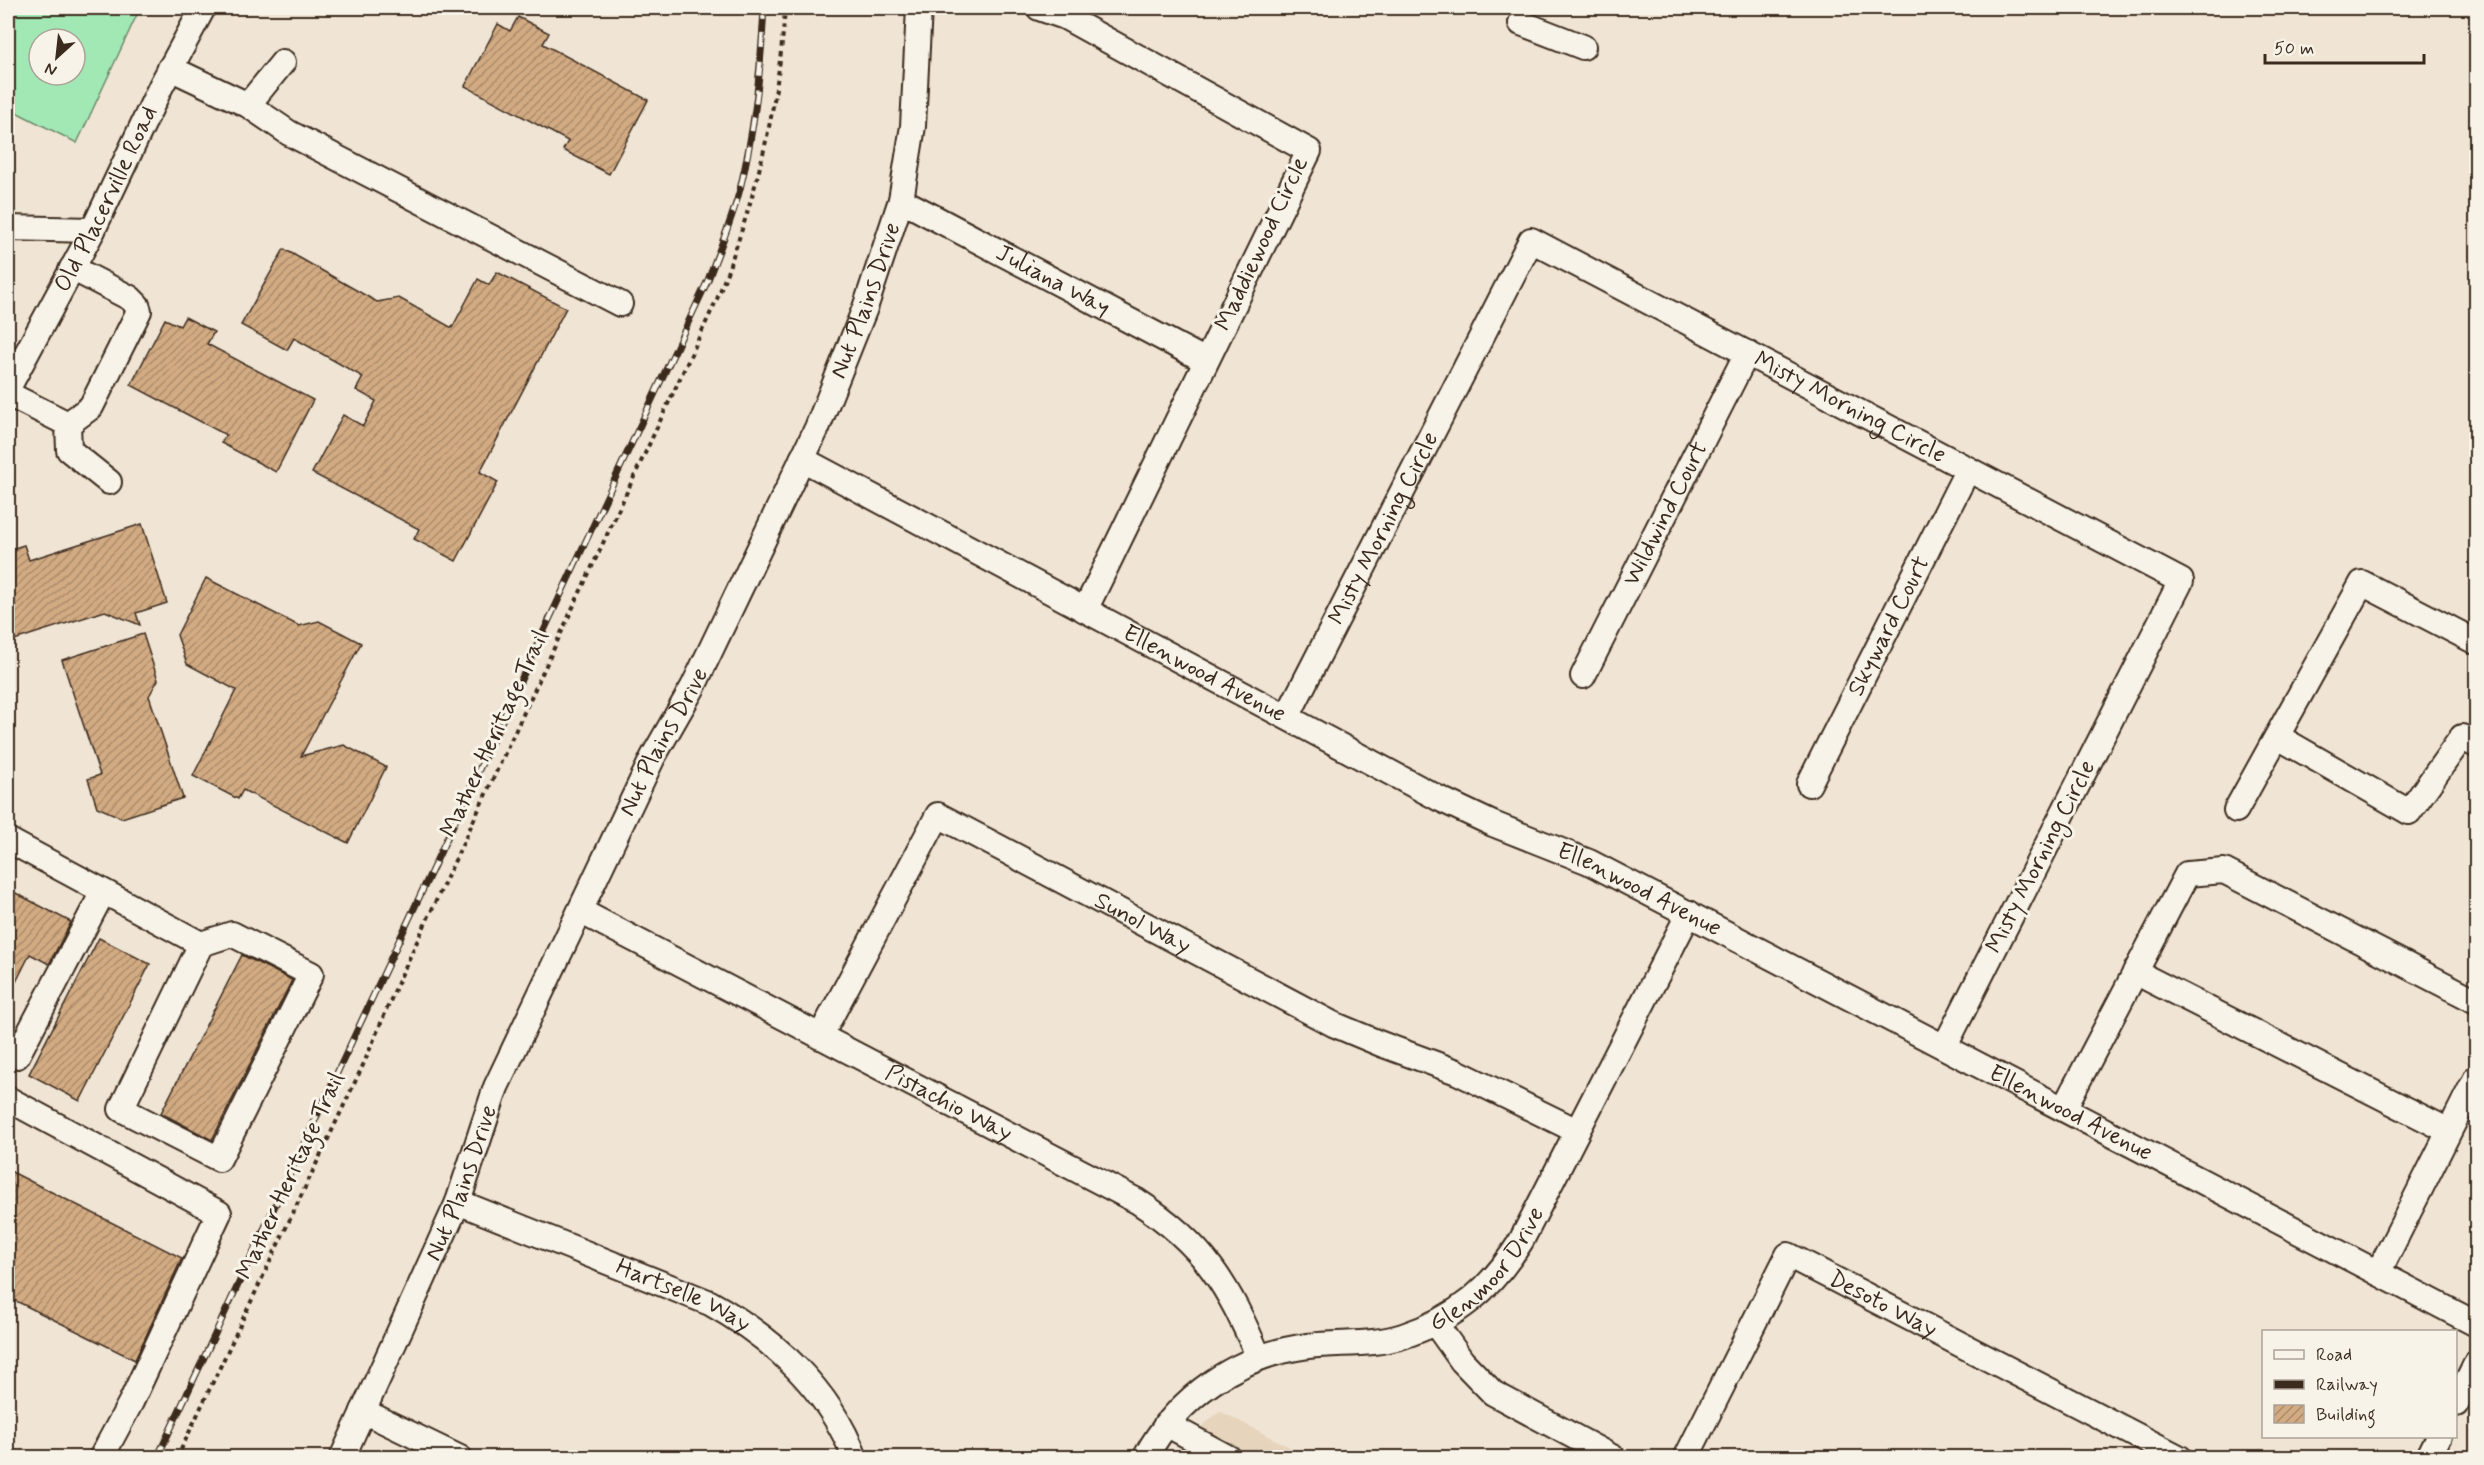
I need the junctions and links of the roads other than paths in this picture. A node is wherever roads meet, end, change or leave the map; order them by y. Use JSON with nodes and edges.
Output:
{"nodes":[{"id":1,"x":203,"y":8,"type":"edge"},
{"id":2,"x":919,"y":8,"type":"edge"},
{"id":3,"x":1039,"y":8,"type":"edge"},
{"id":4,"x":1521,"y":23,"type":"dead end"},
{"id":5,"x":1583,"y":47,"type":"dead end"},
{"id":6,"x":283,"y":62,"type":"dead end"},
{"id":7,"x":170,"y":68,"type":"junction"},
{"id":8,"x":248,"y":105,"type":"junction"},
{"id":9,"x":901,"y":200,"type":"junction"},
{"id":10,"x":8,"y":228,"type":"edge"},
{"id":11,"x":93,"y":230,"type":"junction"},
{"id":12,"x":72,"y":268,"type":"junction"},
{"id":13,"x":620,"y":304,"type":"dead end"},
{"id":14,"x":1747,"y":353,"type":"junction"},
{"id":15,"x":1206,"y":361,"type":"junction"},
{"id":16,"x":8,"y":388,"type":"edge"},
{"id":17,"x":8,"y":394,"type":"edge"},
{"id":18,"x":68,"y":424,"type":"junction"},
{"id":19,"x":802,"y":459,"type":"junction"},
{"id":20,"x":1968,"y":469,"type":"junction"},
{"id":21,"x":109,"y":482,"type":"dead end"},
{"id":22,"x":1085,"y":610,"type":"junction"},
{"id":23,"x":2476,"y":642,"type":"edge"},
{"id":24,"x":1583,"y":676,"type":"dead end"},
{"id":25,"x":1287,"y":717,"type":"junction"},
{"id":26,"x":2278,"y":737,"type":"junction"},
{"id":27,"x":2476,"y":745,"type":"edge"},
{"id":28,"x":1809,"y":784,"type":"dead end"},
{"id":29,"x":2236,"y":810,"type":"dead end"},
{"id":30,"x":8,"y":840,"type":"edge"},
{"id":31,"x":104,"y":892,"type":"junction"},
{"id":32,"x":580,"y":911,"type":"junction"},
{"id":33,"x":1689,"y":913,"type":"junction"},
{"id":34,"x":201,"y":944,"type":"junction"},
{"id":35,"x":2135,"y":972,"type":"junction"},
{"id":36,"x":2476,"y":1001,"type":"edge"},
{"id":37,"x":820,"y":1036,"type":"junction"},
{"id":38,"x":1945,"y":1046,"type":"junction"},
{"id":39,"x":8,"y":1051,"type":"edge"},
{"id":40,"x":2476,"y":1078,"type":"edge"},
{"id":41,"x":8,"y":1099,"type":"edge"},
{"id":42,"x":2064,"y":1108,"type":"junction"},
{"id":43,"x":1577,"y":1131,"type":"junction"},
{"id":44,"x":2449,"y":1131,"type":"junction"},
{"id":45,"x":458,"y":1202,"type":"junction"},
{"id":46,"x":2378,"y":1273,"type":"junction"},
{"id":47,"x":1435,"y":1323,"type":"junction"},
{"id":48,"x":2476,"y":1324,"type":"edge"},
{"id":49,"x":1259,"y":1358,"type":"junction"},
{"id":50,"x":2476,"y":1363,"type":"edge"},
{"id":51,"x":2457,"y":1402,"type":"edge"},
{"id":52,"x":363,"y":1411,"type":"junction"},
{"id":53,"x":1166,"y":1424,"type":"junction"},
{"id":54,"x":2438,"y":1438,"type":"edge"},
{"id":55,"x":101,"y":1458,"type":"edge"},
{"id":56,"x":342,"y":1458,"type":"edge"},
{"id":57,"x":460,"y":1458,"type":"edge"},
{"id":58,"x":855,"y":1458,"type":"edge"},
{"id":59,"x":1145,"y":1458,"type":"edge"},
{"id":60,"x":1229,"y":1458,"type":"edge"},
{"id":61,"x":1614,"y":1458,"type":"edge"},
{"id":62,"x":1686,"y":1458,"type":"edge"},
{"id":63,"x":2180,"y":1458,"type":"edge"},
{"id":64,"x":2428,"y":1458,"type":"edge"}],
"edges":[{"from":1,"to":7,"type":"street","name":"Old Placerville Road"},
{"from":2,"to":9,"type":"street","name":"Nut Plains Drive"},
{"from":3,"to":15,"type":"street","name":"Maddiewood Circle"},
{"from":4,"to":5,"type":"street"},
{"from":6,"to":8,"type":"street"},
{"from":7,"to":8,"type":"street"},
{"from":7,"to":11,"type":"street","name":"Old Placerville Road"},
{"from":8,"to":13,"type":"street"},
{"from":9,"to":15,"type":"street","name":"Juliana Way"},
{"from":9,"to":19,"type":"street","name":"Nut Plains Drive"},
{"from":10,"to":11,"type":"street"},
{"from":11,"to":12,"type":"street","name":"Old Placerville Road"},
{"from":12,"to":16,"type":"street","name":"Old Placerville Road"},
{"from":12,"to":18,"type":"street"},
{"from":14,"to":20,"type":"street","name":"Misty Morning Circle"},
{"from":14,"to":24,"type":"street","name":"Wildwind Court"},
{"from":14,"to":25,"type":"street","name":"Misty Morning Circle"},
{"from":15,"to":22,"type":"street","name":"Maddiewood Circle"},
{"from":17,"to":18,"type":"street"},
{"from":18,"to":21,"type":"street"},
{"from":19,"to":22,"type":"street","name":"Ellenwood Avenue"},
{"from":19,"to":32,"type":"street","name":"Nut Plains Drive"},
{"from":20,"to":28,"type":"street","name":"Skyward Court"},
{"from":20,"to":38,"type":"street","name":"Misty Morning Circle"},
{"from":22,"to":25,"type":"street","name":"Ellenwood Avenue"},
{"from":23,"to":26,"type":"street"},
{"from":25,"to":33,"type":"street","name":"Ellenwood Avenue"},
{"from":26,"to":27,"type":"street"},
{"from":26,"to":29,"type":"street"},
{"from":30,"to":31,"type":"street"},
{"from":31,"to":34,"type":"street"},
{"from":31,"to":39,"type":"street"},
{"from":32,"to":37,"type":"street","name":"Pistachio Way"},
{"from":32,"to":45,"type":"street","name":"Nut Plains Drive"},
{"from":33,"to":38,"type":"street","name":"Ellenwood Avenue"},
{"from":33,"to":43,"type":"street","name":"Glenmoor Drive"},
{"from":34,"to":34,"type":"street"},
{"from":35,"to":36,"type":"street"},
{"from":35,"to":42,"type":"street"},
{"from":35,"to":44,"type":"street"},
{"from":37,"to":43,"type":"street","name":"Sunol Way"},
{"from":37,"to":49,"type":"street","name":"Pistachio Way"},
{"from":38,"to":42,"type":"street","name":"Ellenwood Avenue"},
{"from":40,"to":44,"type":"street"},
{"from":41,"to":55,"type":"street"},
{"from":42,"to":46,"type":"street","name":"Ellenwood Avenue"},
{"from":43,"to":47,"type":"street","name":"Glenmoor Drive"},
{"from":44,"to":46,"type":"street"},
{"from":45,"to":52,"type":"street","name":"Nut Plains Drive"},
{"from":45,"to":58,"type":"street","name":"Hartselle Way"},
{"from":46,"to":48,"type":"street","name":"Ellenwood Avenue"},
{"from":47,"to":49,"type":"street","name":"Glenmoor Drive"},
{"from":47,"to":61,"type":"street"},
{"from":49,"to":53,"type":"street","name":"Glenmoor Drive"},
{"from":50,"to":51,"type":"street"},
{"from":52,"to":56,"type":"street","name":"Nut Plains Drive"},
{"from":52,"to":57,"type":"street"},
{"from":53,"to":59,"type":"street","name":"Glenmoor Drive"},
{"from":53,"to":60,"type":"street"},
{"from":54,"to":64,"type":"street"},
{"from":62,"to":63,"type":"street","name":"Desoto Way"}]}
